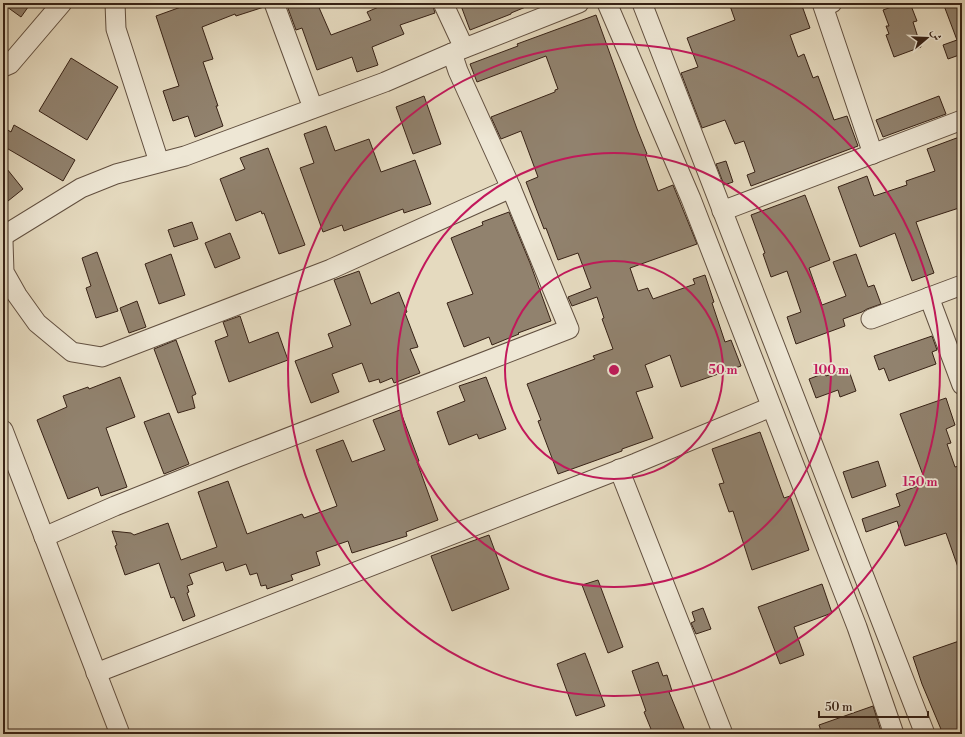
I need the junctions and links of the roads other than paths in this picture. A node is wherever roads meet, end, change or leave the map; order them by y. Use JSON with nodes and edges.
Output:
{"nodes":[{"id":1,"x":62,"y":3,"type":"edge"},
{"id":2,"x":115,"y":3,"type":"edge"},
{"id":3,"x":274,"y":3,"type":"edge"},
{"id":4,"x":443,"y":3,"type":"edge"},
{"id":5,"x":579,"y":3,"type":"edge"},
{"id":6,"x":607,"y":3,"type":"edge"},
{"id":7,"x":642,"y":3,"type":"edge"},
{"id":8,"x":825,"y":4,"type":"edge"},
{"id":9,"x":458,"y":51,"type":"junction"},
{"id":10,"x":3,"y":67,"type":"edge"},
{"id":11,"x":313,"y":108,"type":"junction"},
{"id":12,"x":962,"y":120,"type":"edge"},
{"id":13,"x":873,"y":154,"type":"junction"},
{"id":14,"x":159,"y":162,"type":"junction"},
{"id":15,"x":511,"y":188,"type":"junction"},
{"id":16,"x":725,"y":218,"type":"junction"},
{"id":17,"x":3,"y":236,"type":"edge"},
{"id":18,"x":706,"y":238,"type":"junction"},
{"id":19,"x":3,"y":241,"type":"edge"},
{"id":20,"x":962,"y":286,"type":"edge"},
{"id":21,"x":929,"y":298,"type":"junction"},
{"id":22,"x":871,"y":319,"type":"dead end"},
{"id":23,"x":962,"y":385,"type":"edge"},
{"id":24,"x":771,"y":407,"type":"junction"},
{"id":25,"x":3,"y":430,"type":"edge"},
{"id":26,"x":619,"y":469,"type":"junction"},
{"id":27,"x":44,"y":537,"type":"junction"},
{"id":28,"x":96,"y":673,"type":"junction"},
{"id":29,"x":120,"y":734,"type":"edge"},
{"id":30,"x":721,"y":734,"type":"edge"},
{"id":31,"x":894,"y":734,"type":"edge"},
{"id":32,"x":926,"y":734,"type":"edge"}],
"edges":[{"from":1,"to":10,"type":"street"},
{"from":2,"to":14,"type":"street"},
{"from":3,"to":11,"type":"street"},
{"from":4,"to":9,"type":"street"},
{"from":5,"to":9,"type":"street"},
{"from":6,"to":18,"type":"street"},
{"from":7,"to":16,"type":"street"},
{"from":8,"to":13,"type":"street"},
{"from":9,"to":11,"type":"street"},
{"from":9,"to":15,"type":"street"},
{"from":11,"to":14,"type":"street"},
{"from":12,"to":13,"type":"street"},
{"from":13,"to":16,"type":"street"},
{"from":14,"to":17,"type":"street"},
{"from":15,"to":19,"type":"street"},
{"from":15,"to":27,"type":"street"},
{"from":16,"to":18,"type":"street"},
{"from":16,"to":32,"type":"street"},
{"from":18,"to":24,"type":"street"},
{"from":20,"to":21,"type":"street"},
{"from":21,"to":22,"type":"street"},
{"from":21,"to":23,"type":"street"},
{"from":24,"to":26,"type":"street"},
{"from":24,"to":31,"type":"street"},
{"from":25,"to":27,"type":"street"},
{"from":26,"to":28,"type":"street"},
{"from":26,"to":30,"type":"street"},
{"from":27,"to":28,"type":"street"},
{"from":28,"to":29,"type":"street"}]}
